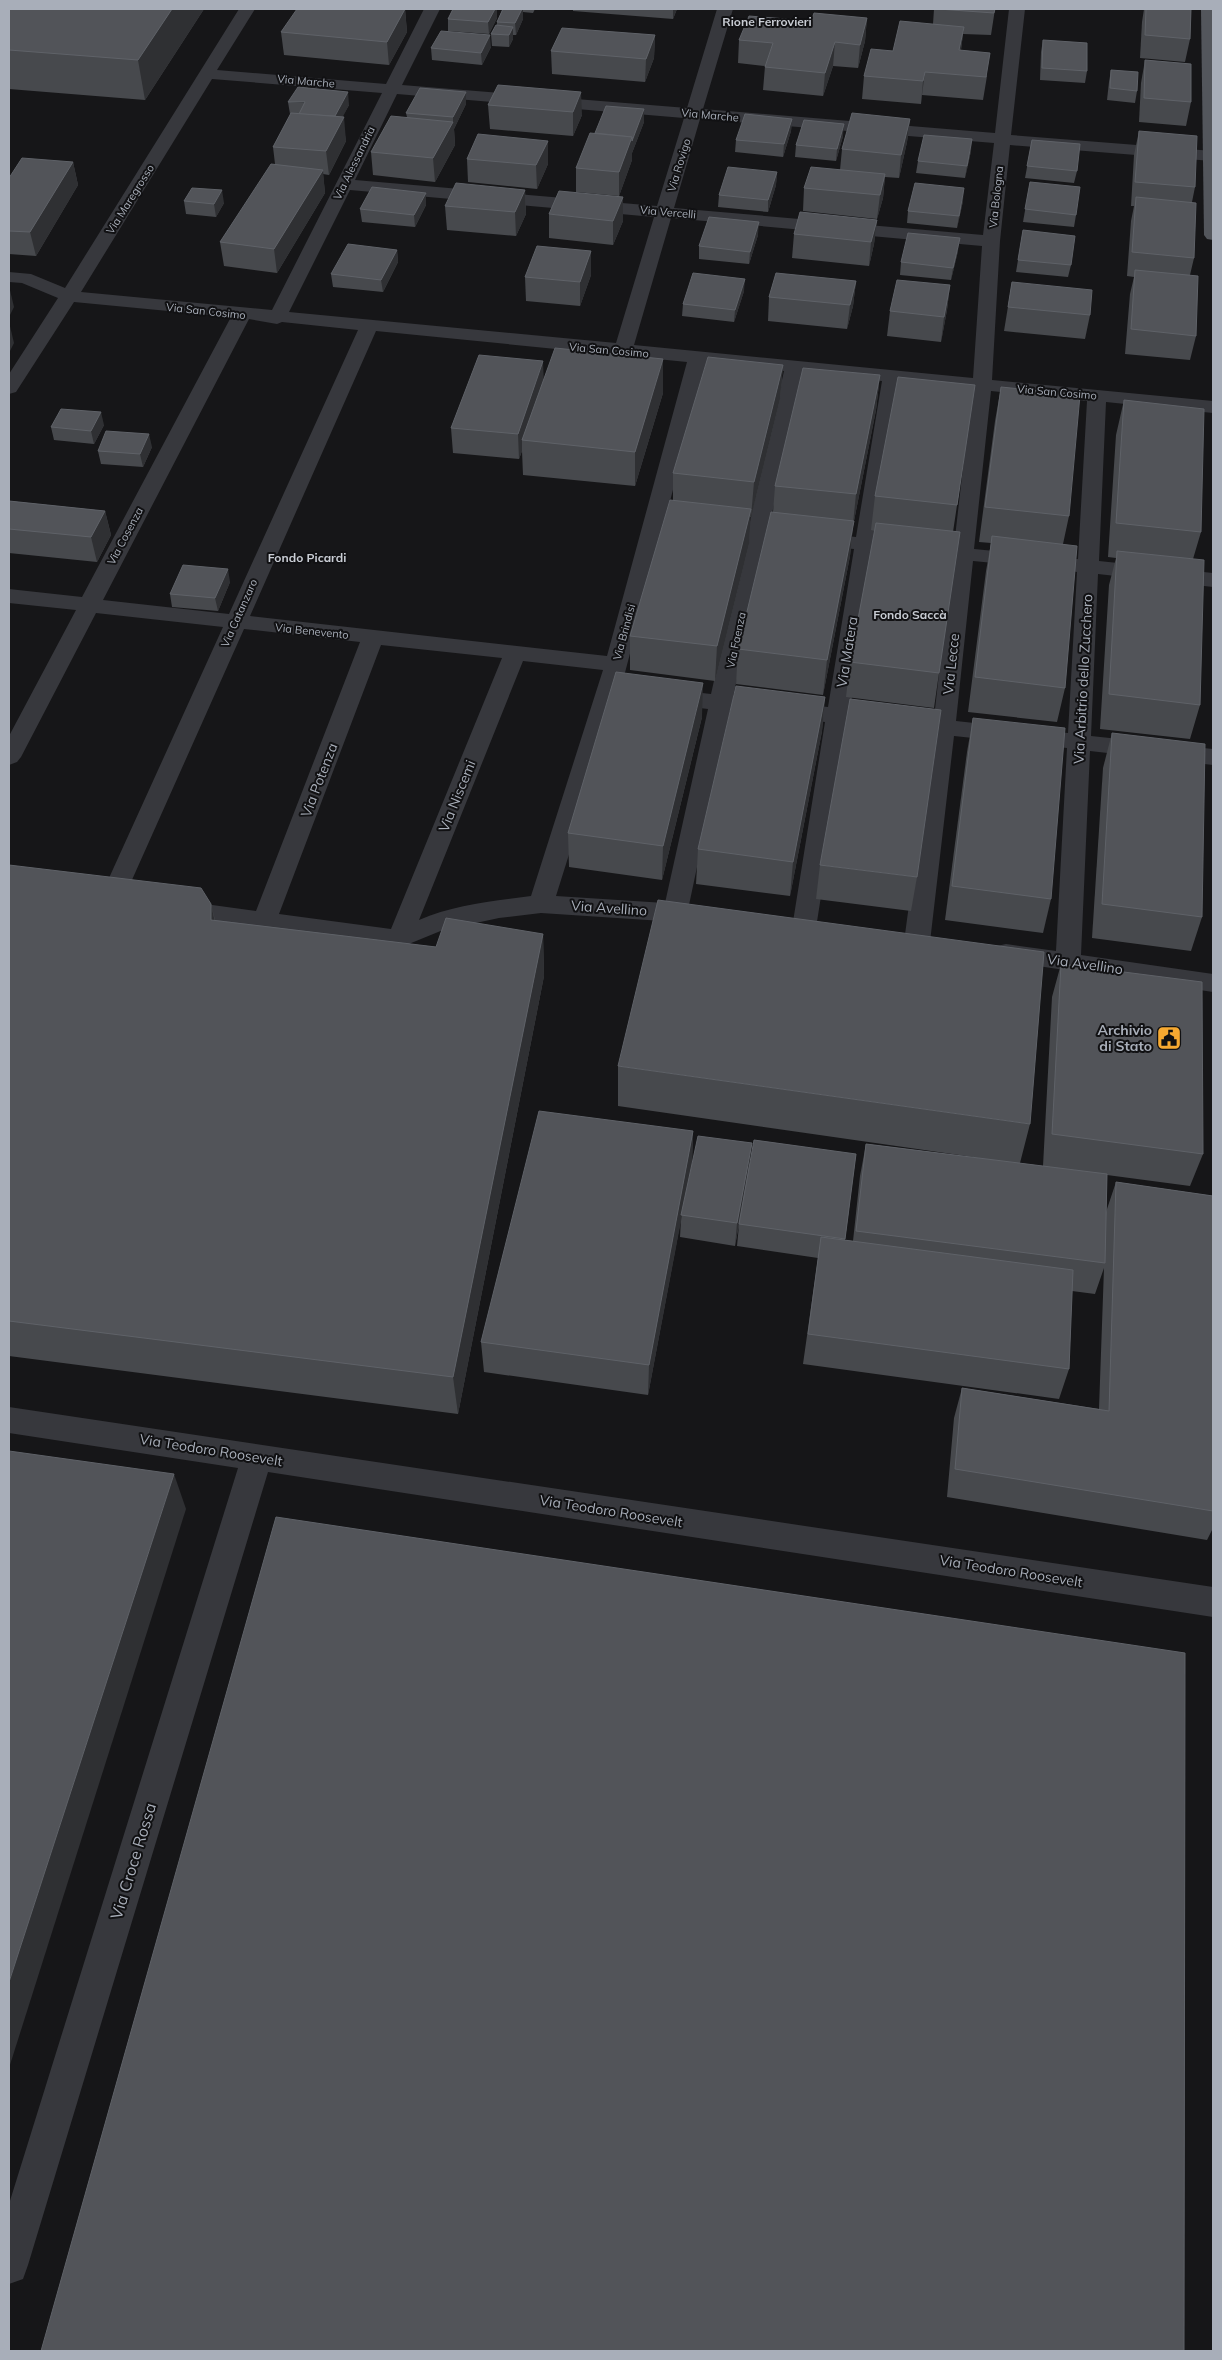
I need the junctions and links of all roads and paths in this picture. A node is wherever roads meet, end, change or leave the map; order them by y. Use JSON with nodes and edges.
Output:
{"nodes":[{"id":1,"x":247,"y":9,"type":"edge"},
{"id":2,"x":432,"y":9,"type":"edge"},
{"id":3,"x":726,"y":9,"type":"edge"},
{"id":4,"x":1017,"y":9,"type":"edge"},
{"id":5,"x":1210,"y":9,"type":"edge"},
{"id":6,"x":208,"y":74,"type":"junction"},
{"id":7,"x":392,"y":88,"type":"junction"},
{"id":8,"x":694,"y":114,"type":"junction"},
{"id":9,"x":1003,"y":139,"type":"junction"},
{"id":10,"x":1212,"y":156,"type":"edge"},
{"id":11,"x":344,"y":184,"type":"junction"},
{"id":12,"x":665,"y":212,"type":"junction"},
{"id":13,"x":1213,"y":234,"type":"edge"},
{"id":14,"x":991,"y":241,"type":"junction"},
{"id":15,"x":9,"y":277,"type":"edge"},
{"id":16,"x":69,"y":296,"type":"junction"},
{"id":17,"x":242,"y":315,"type":"junction"},
{"id":18,"x":277,"y":318,"type":"junction"},
{"id":19,"x":369,"y":327,"type":"junction"},
{"id":20,"x":623,"y":351,"type":"junction"},
{"id":21,"x":698,"y":358,"type":"junction"},
{"id":22,"x":794,"y":367,"type":"junction"},
{"id":23,"x":892,"y":376,"type":"junction"},
{"id":24,"x":982,"y":385,"type":"junction"},
{"id":25,"x":9,"y":388,"type":"edge"},
{"id":26,"x":1097,"y":396,"type":"junction"},
{"id":27,"x":1213,"y":407,"type":"edge"},
{"id":28,"x":673,"y":525,"type":"junction"},
{"id":29,"x":759,"y":533,"type":"junction"},
{"id":30,"x":865,"y":544,"type":"junction"},
{"id":31,"x":963,"y":554,"type":"junction"},
{"id":32,"x":1088,"y":567,"type":"junction"},
{"id":33,"x":1213,"y":580,"type":"edge"},
{"id":34,"x":9,"y":596,"type":"edge"},
{"id":35,"x":88,"y":606,"type":"junction"},
{"id":36,"x":235,"y":622,"type":"junction"},
{"id":37,"x":373,"y":638,"type":"junction"},
{"id":38,"x":515,"y":654,"type":"junction"},
{"id":39,"x":616,"y":664,"type":"junction"},
{"id":40,"x":609,"y":690,"type":"junction"},
{"id":41,"x":722,"y":703,"type":"junction"},
{"id":42,"x":837,"y":716,"type":"junction"},
{"id":43,"x":944,"y":728,"type":"junction"},
{"id":44,"x":1080,"y":742,"type":"junction"},
{"id":45,"x":9,"y":757,"type":"edge"},
{"id":46,"x":1213,"y":757,"type":"edge"},
{"id":47,"x":541,"y":904,"type":"junction"},
{"id":48,"x":676,"y":912,"type":"junction"},
{"id":49,"x":715,"y":917,"type":"edge"},
{"id":50,"x":264,"y":922,"type":"junction"},
{"id":51,"x":804,"y":928,"type":"edge"},
{"id":52,"x":399,"y":939,"type":"junction"},
{"id":53,"x":917,"y":942,"type":"edge"},
{"id":54,"x":983,"y":950,"type":"edge"},
{"id":55,"x":1068,"y":962,"type":"junction"},
{"id":56,"x":1213,"y":983,"type":"edge"},
{"id":57,"x":9,"y":1420,"type":"edge"},
{"id":58,"x":256,"y":1457,"type":"junction"},
{"id":59,"x":1213,"y":1602,"type":"edge"},
{"id":60,"x":9,"y":2265,"type":"edge"}],
"edges":[{"from":1,"to":6,"type":"street","name":"Via Maregrosso"},
{"from":2,"to":7,"type":"street","name":"Via Alessandria"},
{"from":3,"to":8,"type":"street","name":"Via Rovigo"},
{"from":4,"to":9,"type":"street","name":"Via Bologna"},
{"from":5,"to":10,"type":"main road"},
{"from":6,"to":7,"type":"street","name":"Via Marche"},
{"from":6,"to":16,"type":"street","name":"Via Maregrosso"},
{"from":7,"to":8,"type":"street","name":"Via Marche"},
{"from":7,"to":11,"type":"street","name":"Via Alessandria"},
{"from":8,"to":9,"type":"street","name":"Via Marche"},
{"from":8,"to":12,"type":"street","name":"Via Rovigo"},
{"from":9,"to":10,"type":"street","name":"Via Marche"},
{"from":9,"to":14,"type":"street","name":"Via Bologna"},
{"from":10,"to":13,"type":"main road"},
{"from":11,"to":12,"type":"street","name":"Via Vercelli"},
{"from":11,"to":18,"type":"street","name":"Via Alessandria"},
{"from":12,"to":14,"type":"street","name":"Via Vercelli"},
{"from":12,"to":20,"type":"street","name":"Via Rovigo"},
{"from":14,"to":24,"type":"street","name":"Via Bologna"},
{"from":15,"to":16,"type":"street","name":"Via San Cosimo"},
{"from":16,"to":17,"type":"street","name":"Via San Cosimo"},
{"from":16,"to":25,"type":"street","name":"Via Maregrosso"},
{"from":17,"to":18,"type":"street","name":"Via San Cosimo"},
{"from":17,"to":35,"type":"street","name":"Via Cosenza"},
{"from":18,"to":19,"type":"street","name":"Via San Cosimo"},
{"from":19,"to":20,"type":"street","name":"Via San Cosimo"},
{"from":19,"to":36,"type":"street","name":"Via Catanzaro"},
{"from":20,"to":21,"type":"street","name":"Via San Cosimo"},
{"from":21,"to":22,"type":"street","name":"Via San Cosimo"},
{"from":21,"to":28,"type":"street","name":"Via Brindisi"},
{"from":22,"to":23,"type":"street","name":"Via San Cosimo"},
{"from":22,"to":29,"type":"street","name":"Via Faenza"},
{"from":23,"to":24,"type":"street","name":"Via San Cosimo"},
{"from":23,"to":30,"type":"street","name":"Via Matera"},
{"from":24,"to":26,"type":"street","name":"Via San Cosimo"},
{"from":24,"to":31,"type":"street","name":"Via Lecce"},
{"from":26,"to":27,"type":"street","name":"Via San Cosimo"},
{"from":26,"to":32,"type":"street","name":"Via Arbitrio dello Zucchero"},
{"from":28,"to":29,"type":"street"},
{"from":28,"to":39,"type":"street","name":"Via Brindisi"},
{"from":29,"to":30,"type":"street"},
{"from":29,"to":41,"type":"street","name":"Via Faenza"},
{"from":30,"to":31,"type":"street"},
{"from":30,"to":42,"type":"street","name":"Via Matera"},
{"from":31,"to":32,"type":"street"},
{"from":31,"to":43,"type":"street","name":"Via Lecce"},
{"from":32,"to":33,"type":"street"},
{"from":32,"to":44,"type":"street","name":"Via Arbitrio dello Zucchero"},
{"from":34,"to":35,"type":"street","name":"Via Benevento"},
{"from":35,"to":36,"type":"street","name":"Via Benevento"},
{"from":35,"to":45,"type":"street","name":"Via Cosenza"},
{"from":36,"to":37,"type":"street","name":"Via Benevento"},
{"from":36,"to":50,"type":"street","name":"Via Catanzaro"},
{"from":37,"to":38,"type":"street","name":"Via Benevento"},
{"from":37,"to":50,"type":"street","name":"Via Potenza"},
{"from":38,"to":39,"type":"street","name":"Via Benevento"},
{"from":38,"to":52,"type":"street","name":"Via Niscemi"},
{"from":39,"to":40,"type":"street","name":"Via Brindisi"},
{"from":40,"to":41,"type":"street"},
{"from":40,"to":47,"type":"street","name":"Via Brindisi"},
{"from":41,"to":42,"type":"street"},
{"from":41,"to":48,"type":"street","name":"Via Faenza"},
{"from":42,"to":43,"type":"street"},
{"from":42,"to":51,"type":"street","name":"Via Matera"},
{"from":43,"to":44,"type":"street"},
{"from":43,"to":53,"type":"street","name":"Via Lecce"},
{"from":44,"to":46,"type":"street"},
{"from":44,"to":55,"type":"street","name":"Via Arbitrio dello Zucchero"},
{"from":47,"to":48,"type":"street","name":"Via Avellino"},
{"from":47,"to":52,"type":"street","name":"Via Avellino"},
{"from":48,"to":49,"type":"street","name":"Via Avellino"},
{"from":50,"to":52,"type":"street"},
{"from":54,"to":55,"type":"street","name":"Via Avellino"},
{"from":55,"to":56,"type":"street","name":"Via Avellino"},
{"from":57,"to":58,"type":"street","name":"Via Teodoro Roosevelt"},
{"from":58,"to":59,"type":"street","name":"Via Teodoro Roosevelt"},
{"from":58,"to":60,"type":"street","name":"Via Croce Rossa"}]}
